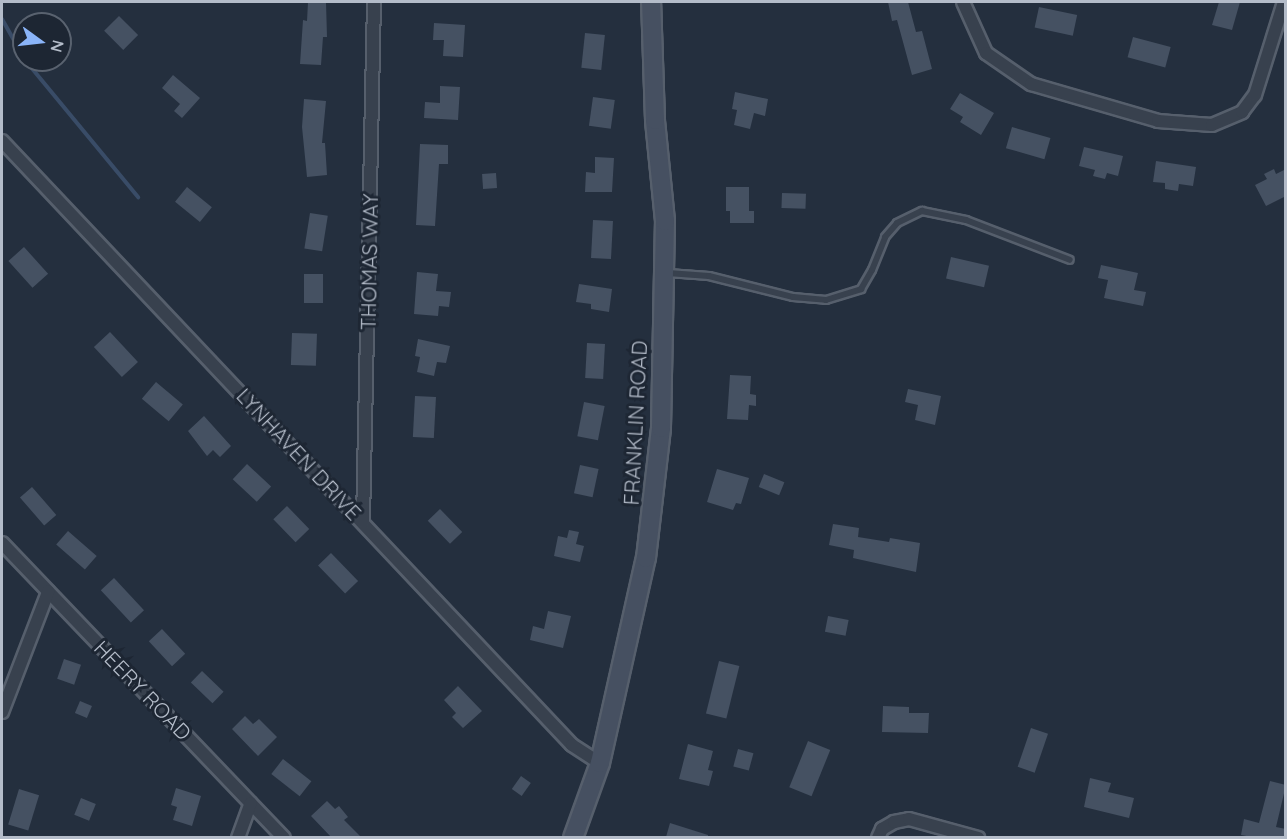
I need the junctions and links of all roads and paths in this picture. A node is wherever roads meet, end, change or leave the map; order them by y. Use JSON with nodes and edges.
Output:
{"nodes":[{"id":1,"x":374,"y":2,"type":"edge"},
{"id":2,"x":651,"y":2,"type":"edge"},
{"id":3,"x":963,"y":2,"type":"edge"},
{"id":4,"x":1284,"y":2,"type":"edge"},
{"id":5,"x":2,"y":141,"type":"edge"},
{"id":6,"x":1070,"y":260,"type":"dead end"},
{"id":7,"x":664,"y":273,"type":"junction"},
{"id":8,"x":363,"y":522,"type":"junction"},
{"id":9,"x":2,"y":543,"type":"edge"},
{"id":10,"x":48,"y":592,"type":"junction"},
{"id":11,"x":2,"y":712,"type":"edge"},
{"id":12,"x":600,"y":763,"type":"junction"},
{"id":13,"x":251,"y":803,"type":"junction"},
{"id":14,"x":238,"y":837,"type":"edge"},
{"id":15,"x":284,"y":837,"type":"edge"},
{"id":16,"x":573,"y":837,"type":"edge"},
{"id":17,"x":878,"y":837,"type":"edge"},
{"id":18,"x":978,"y":837,"type":"edge"}],
"edges":[{"from":1,"to":8,"type":"street","name":"THOMAS WAY"},
{"from":2,"to":7,"type":"main road","name":"FRANKLIN ROAD"},
{"from":3,"to":4,"type":"street"},
{"from":5,"to":8,"type":"street","name":"LYNHAVEN DRIVE"},
{"from":6,"to":7,"type":"lane"},
{"from":7,"to":12,"type":"main road","name":"FRANKLIN ROAD"},
{"from":8,"to":12,"type":"street","name":"LYNHAVEN DRIVE"},
{"from":9,"to":10,"type":"street","name":"HEERY ROAD"},
{"from":10,"to":11,"type":"street"},
{"from":10,"to":13,"type":"street","name":"HEERY ROAD"},
{"from":12,"to":16,"type":"main road","name":"FRANKLIN ROAD"},
{"from":13,"to":14,"type":"street"},
{"from":13,"to":15,"type":"street","name":"HEERY ROAD"},
{"from":17,"to":18,"type":"street"}]}
